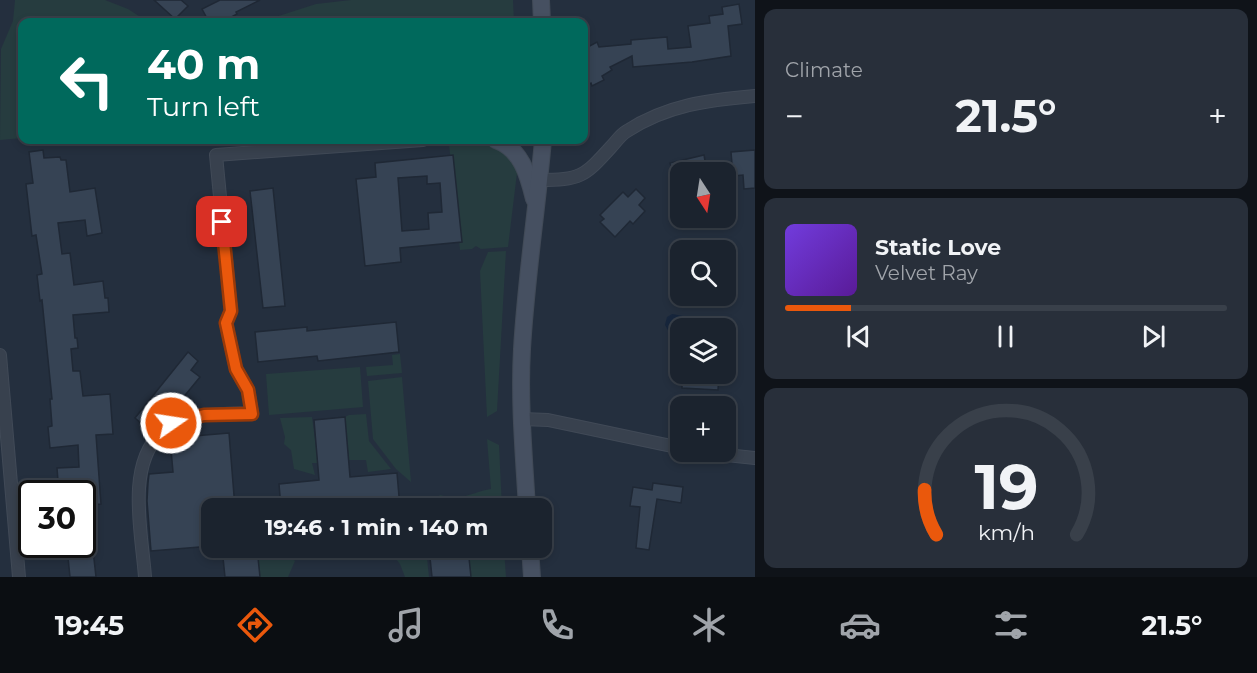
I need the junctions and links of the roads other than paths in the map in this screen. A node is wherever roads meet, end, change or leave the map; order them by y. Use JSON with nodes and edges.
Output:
{"nodes":[{"id":1,"x":541,"y":0,"type":"edge"},
{"id":2,"x":542,"y":18,"type":"edge"},
{"id":3,"x":754,"y":96,"type":"edge"},
{"id":4,"x":368,"y":144,"type":"edge"},
{"id":5,"x":507,"y":144,"type":"edge"},
{"id":6,"x":543,"y":144,"type":"edge"},
{"id":7,"x":539,"y":180,"type":"junction"},
{"id":8,"x":536,"y":207,"type":"junction"},
{"id":9,"x":0,"y":355,"type":"edge"},
{"id":10,"x":522,"y":419,"type":"junction"},
{"id":11,"x":670,"y":446,"type":"edge"},
{"id":12,"x":736,"y":456,"type":"edge"},
{"id":13,"x":754,"y":458,"type":"edge"},
{"id":14,"x":527,"y":498,"type":"edge"},
{"id":15,"x":14,"y":511,"type":"junction"},
{"id":16,"x":0,"y":512,"type":"edge"},
{"id":17,"x":531,"y":558,"type":"edge"},
{"id":18,"x":19,"y":577,"type":"edge"},
{"id":19,"x":145,"y":577,"type":"edge"},
{"id":20,"x":532,"y":577,"type":"edge"}],
"edges":[{"from":1,"to":2,"type":"main road"},
{"from":3,"to":7,"type":"street"},
{"from":4,"to":19,"type":"street"},
{"from":5,"to":8,"type":"main road"},
{"from":6,"to":7,"type":"main road"},
{"from":7,"to":8,"type":"main road"},
{"from":8,"to":10,"type":"main road"},
{"from":9,"to":15,"type":"street"},
{"from":10,"to":11,"type":"street"},
{"from":10,"to":14,"type":"main road"},
{"from":12,"to":13,"type":"street"},
{"from":15,"to":16,"type":"street"},
{"from":15,"to":18,"type":"street"},
{"from":17,"to":20,"type":"main road"}]}
